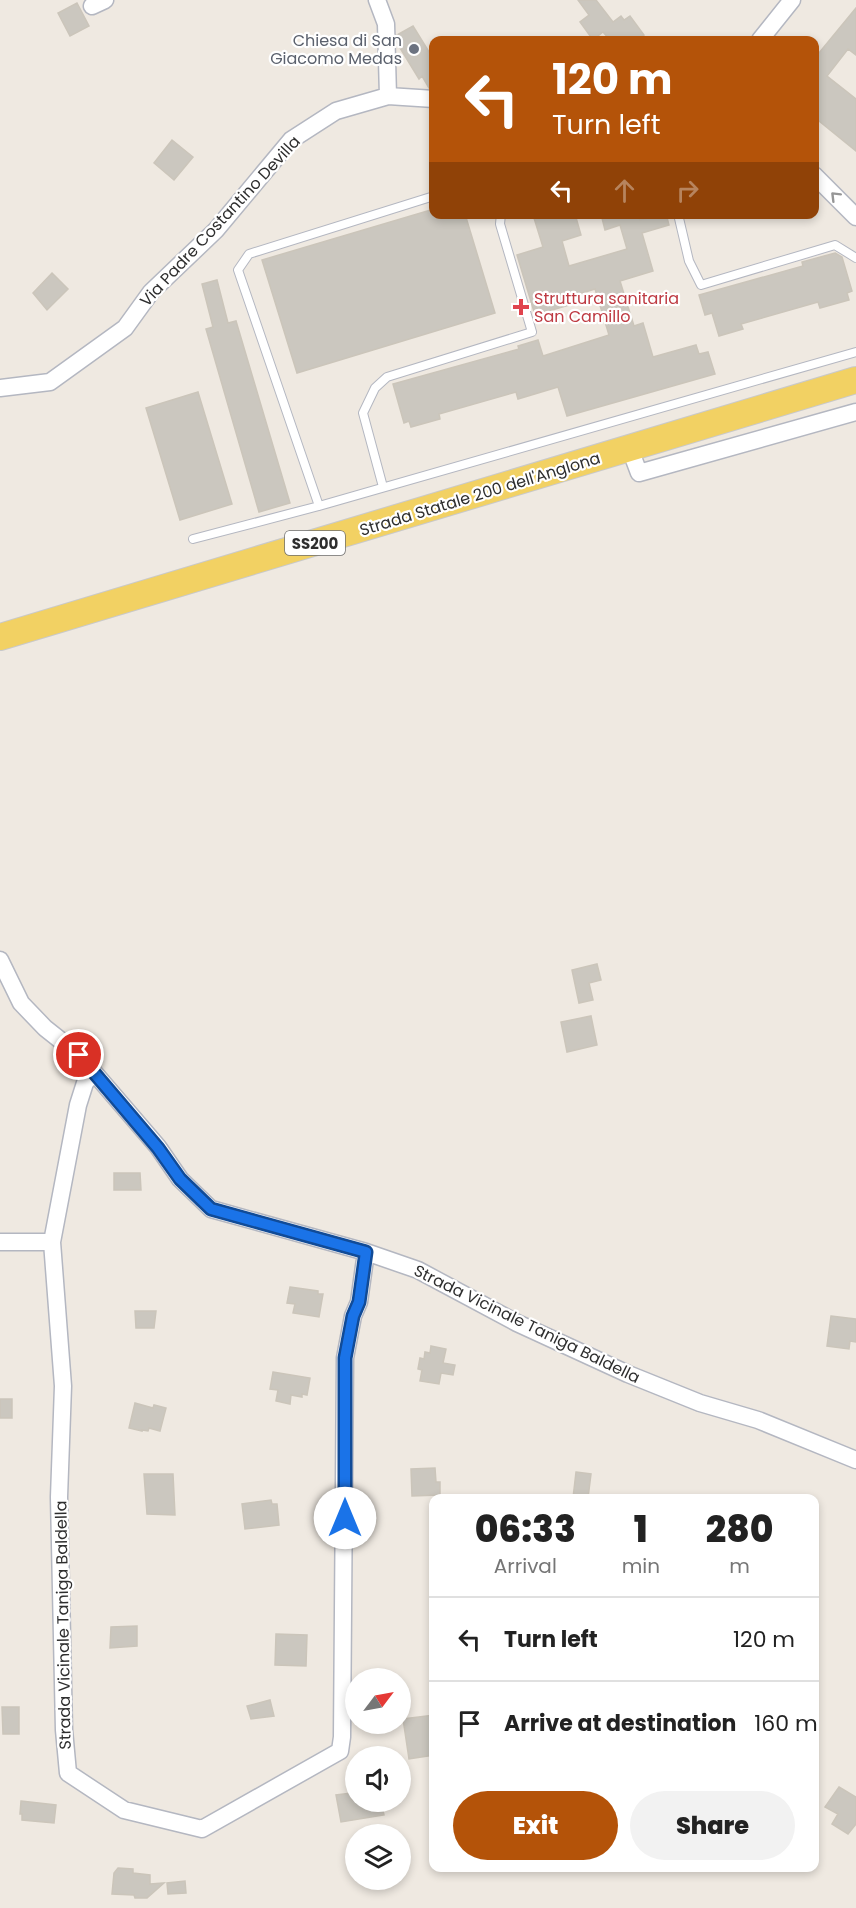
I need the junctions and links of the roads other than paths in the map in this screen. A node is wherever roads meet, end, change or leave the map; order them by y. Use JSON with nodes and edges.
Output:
{"nodes":[{"id":1,"x":377,"y":0,"type":"edge"},
{"id":2,"x":792,"y":0,"type":"edge"},
{"id":3,"x":763,"y":36,"type":"edge"},
{"id":4,"x":388,"y":96,"type":"junction"},
{"id":5,"x":429,"y":99,"type":"edge"},
{"id":6,"x":819,"y":180,"type":"edge"},
{"id":7,"x":429,"y":198,"type":"edge"},
{"id":8,"x":856,"y":217,"type":"edge"},
{"id":9,"x":501,"y":219,"type":"edge"},
{"id":10,"x":679,"y":219,"type":"edge"},
{"id":11,"x":856,"y":258,"type":"edge"},
{"id":12,"x":856,"y":352,"type":"edge"},
{"id":13,"x":856,"y":380,"type":"edge"},
{"id":14,"x":0,"y":388,"type":"edge"},
{"id":15,"x":856,"y":412,"type":"edge"},
{"id":16,"x":630,"y":450,"type":"junction"},
{"id":17,"x":382,"y":487,"type":"junction"},
{"id":18,"x":318,"y":506,"type":"junction"},
{"id":19,"x":193,"y":538,"type":"dead end"},
{"id":20,"x":0,"y":638,"type":"edge"},
{"id":21,"x":0,"y":960,"type":"edge"},
{"id":22,"x":94,"y":1073,"type":"junction"},
{"id":23,"x":0,"y":1242,"type":"edge"},
{"id":24,"x":52,"y":1242,"type":"junction"},
{"id":25,"x":366,"y":1252,"type":"junction"},
{"id":26,"x":856,"y":1460,"type":"edge"}],
"edges":[{"from":1,"to":4,"type":"street"},
{"from":2,"to":3,"type":"street"},
{"from":4,"to":5,"type":"street","name":"Via Padre Costantino Devilla"},
{"from":4,"to":14,"type":"street","name":"Via Padre Costantino Devilla"},
{"from":8,"to":6,"type":"street","one_way":true},
{"from":7,"to":18,"type":"lane"},
{"from":9,"to":17,"type":"lane"},
{"from":10,"to":11,"type":"lane"},
{"from":12,"to":17,"type":"lane"},
{"from":13,"to":16,"type":"main road","name":"Strada Statale 200 dell'Anglona","number":"SS200"},
{"from":15,"to":16,"type":"street"},
{"from":16,"to":20,"type":"main road","name":"Strada Statale 200 dell'Anglona","number":"SS200"},
{"from":17,"to":18,"type":"lane"},
{"from":18,"to":19,"type":"lane"},
{"from":21,"to":22,"type":"street","name":"Strada Vicinale Taniga Baldella"},
{"from":22,"to":24,"type":"street","name":"Strada Vicinale Taniga Baldella"},
{"from":22,"to":25,"type":"street","name":"Strada Vicinale Taniga Baldella"},
{"from":23,"to":24,"type":"street"},
{"from":24,"to":25,"type":"street","name":"Strada Vicinale Taniga Baldella"},
{"from":25,"to":26,"type":"street","name":"Strada Vicinale Taniga Baldella"}]}
